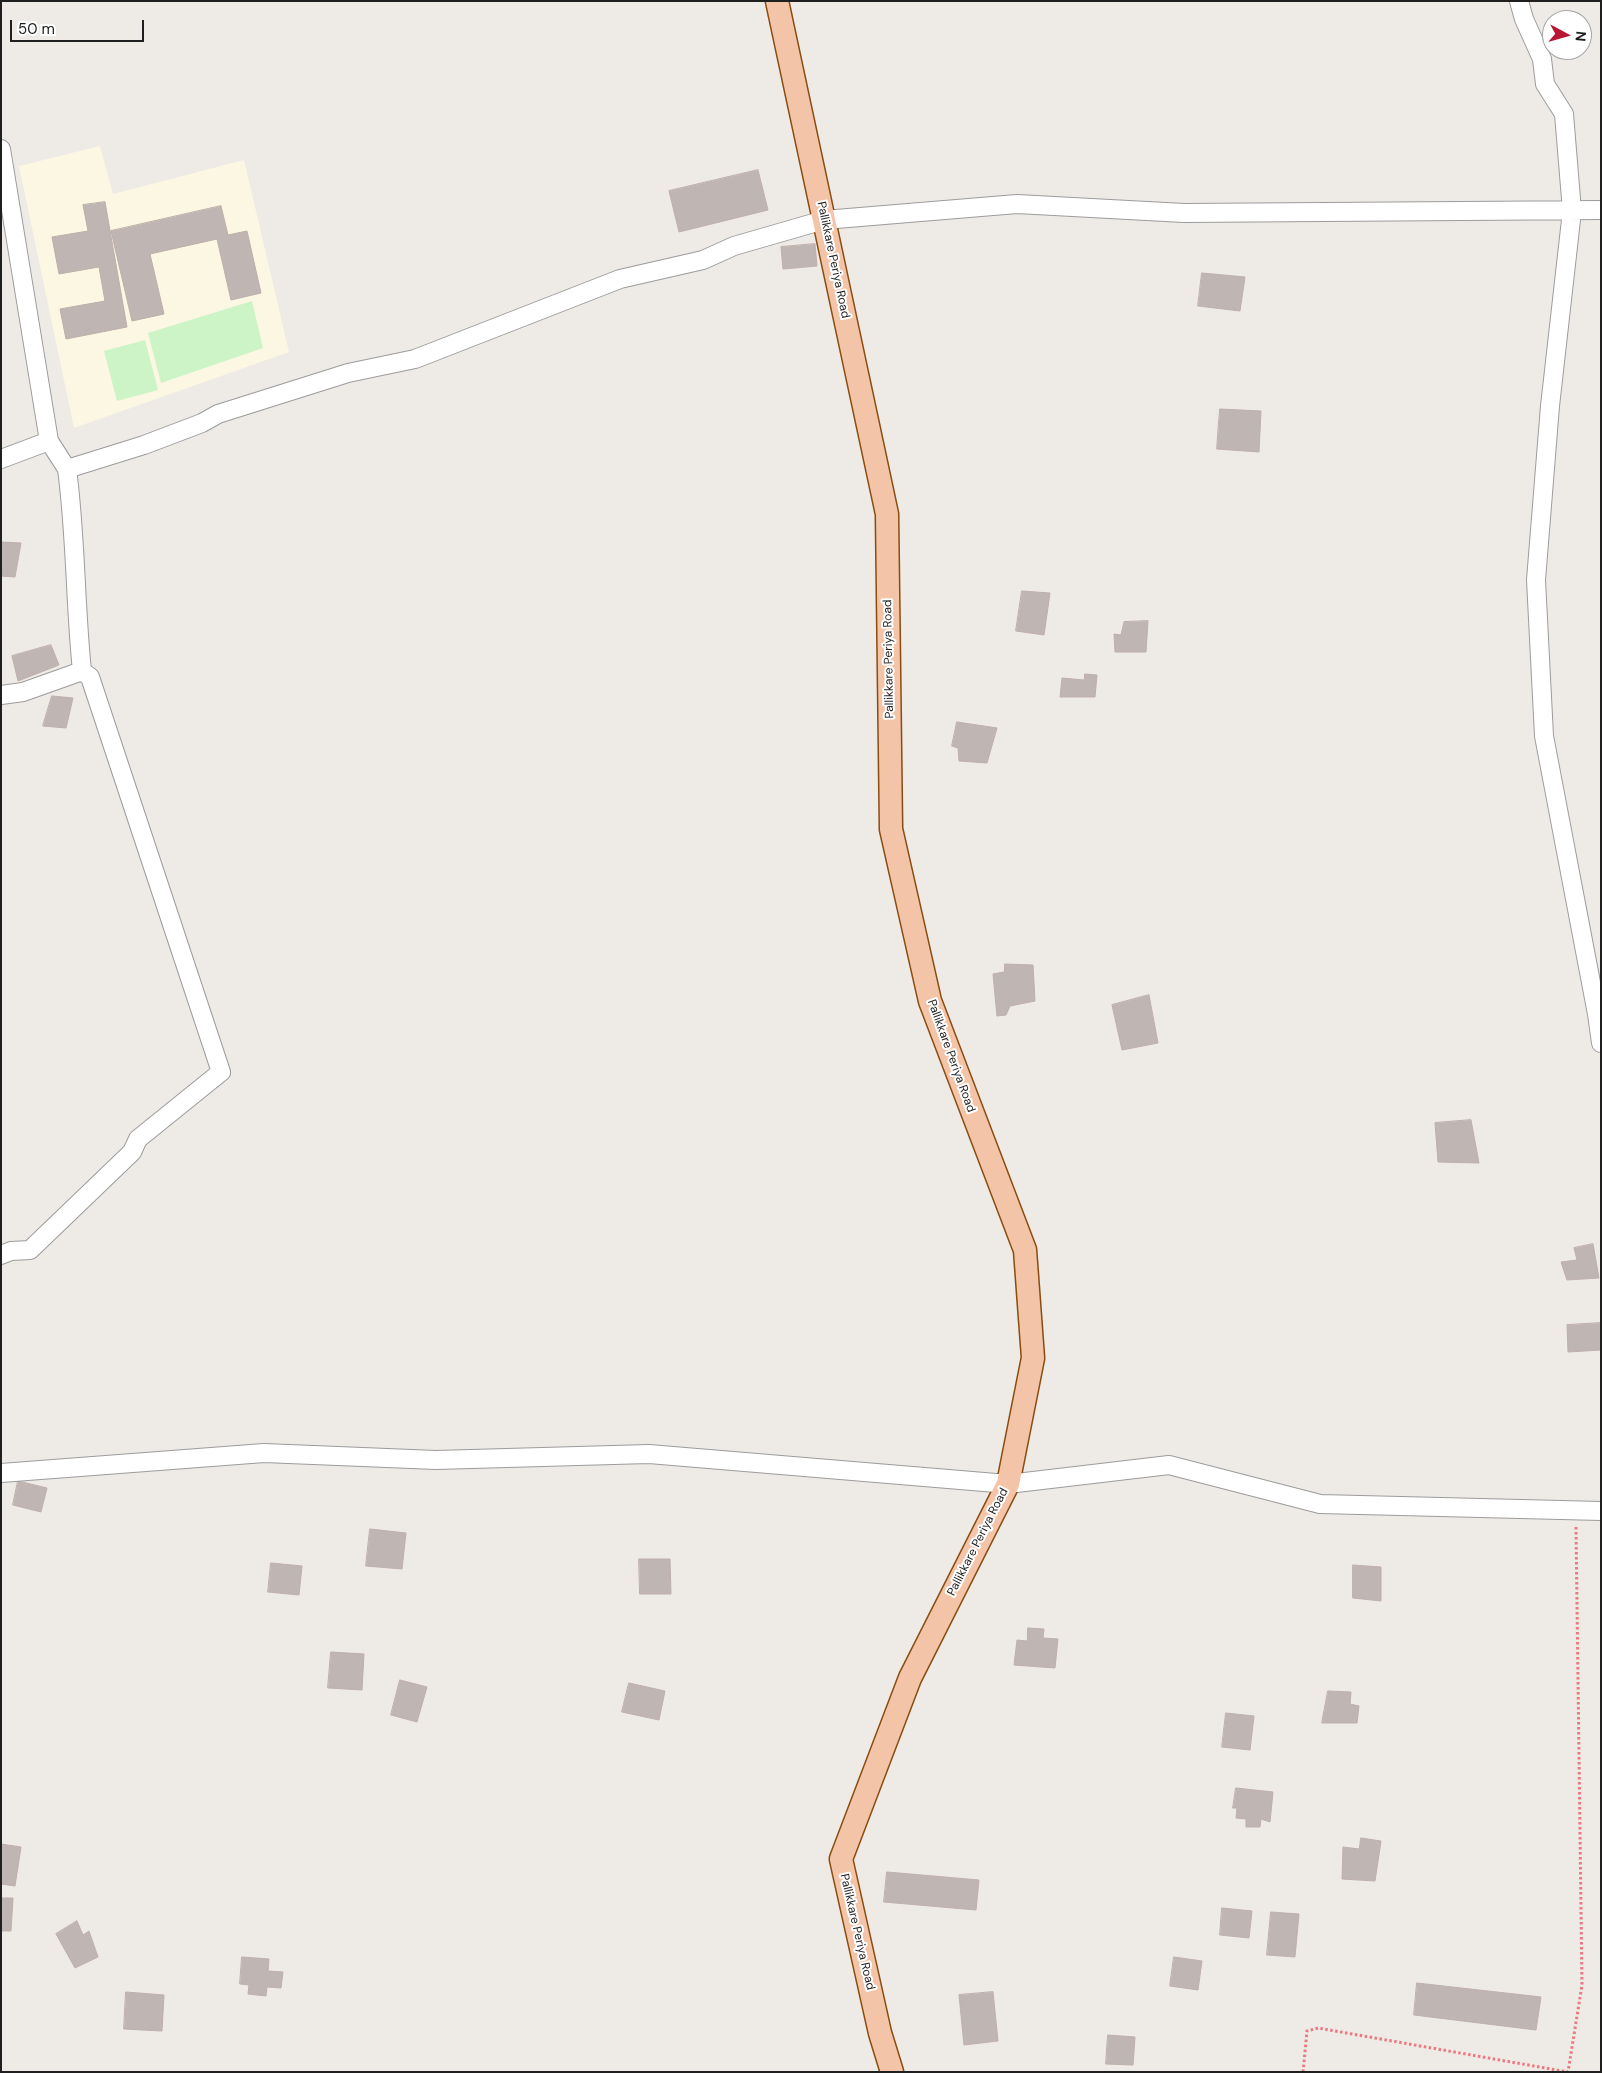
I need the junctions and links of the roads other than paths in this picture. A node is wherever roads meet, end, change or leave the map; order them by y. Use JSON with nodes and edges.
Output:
{"nodes":[{"id":1,"x":777,"y":1,"type":"edge"},
{"id":2,"x":1519,"y":1,"type":"edge"},
{"id":3,"x":1,"y":149,"type":"edge"},
{"id":4,"x":1601,"y":210,"type":"edge"},
{"id":5,"x":1572,"y":212,"type":"junction"},
{"id":6,"x":824,"y":220,"type":"junction"},
{"id":7,"x":49,"y":441,"type":"junction"},
{"id":8,"x":1,"y":459,"type":"edge"},
{"id":9,"x":67,"y":469,"type":"junction"},
{"id":10,"x":82,"y":671,"type":"junction"},
{"id":11,"x":1,"y":695,"type":"edge"},
{"id":12,"x":1601,"y":1044,"type":"edge"},
{"id":13,"x":1,"y":1255,"type":"edge"},
{"id":14,"x":1,"y":1473,"type":"edge"},
{"id":15,"x":1008,"y":1484,"type":"junction"},
{"id":16,"x":1601,"y":1511,"type":"edge"},
{"id":17,"x":892,"y":2072,"type":"edge"}],
"edges":[{"from":1,"to":6,"type":"main road","name":"Pallikkare Periya Road"},
{"from":2,"to":5,"type":"street"},
{"from":3,"to":7,"type":"street"},
{"from":4,"to":5,"type":"street"},
{"from":5,"to":6,"type":"street"},
{"from":5,"to":12,"type":"street"},
{"from":6,"to":9,"type":"street"},
{"from":6,"to":15,"type":"main road","name":"Pallikkare Periya Road"},
{"from":7,"to":8,"type":"street"},
{"from":7,"to":9,"type":"street"},
{"from":9,"to":10,"type":"street"},
{"from":10,"to":11,"type":"street"},
{"from":10,"to":13,"type":"street"},
{"from":14,"to":15,"type":"street"},
{"from":15,"to":16,"type":"street"},
{"from":15,"to":17,"type":"main road","name":"Pallikkare Periya Road"}]}
